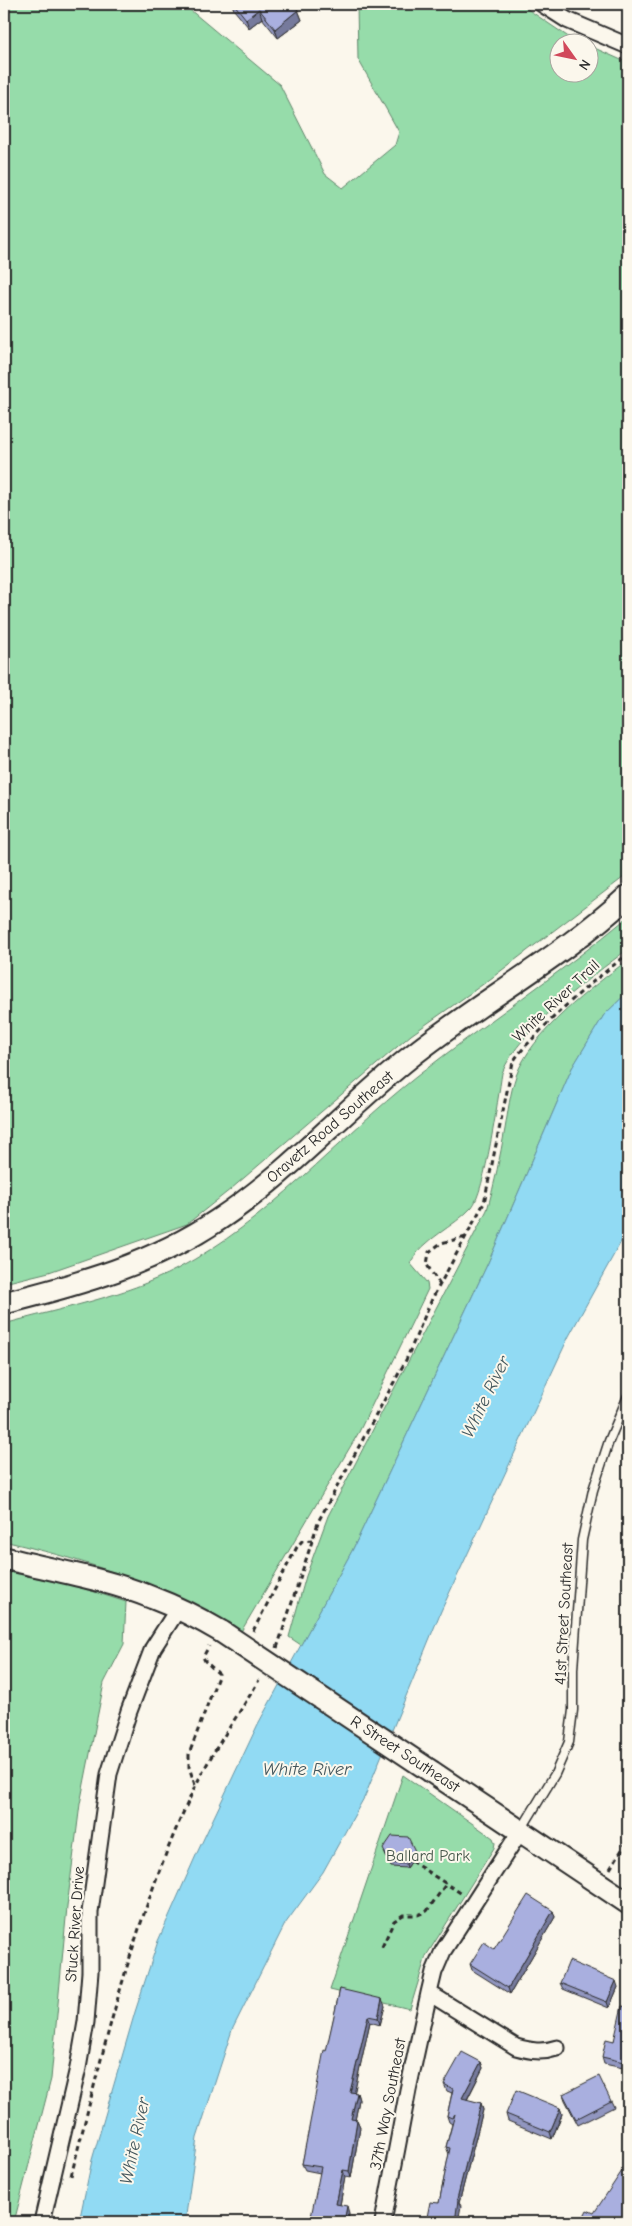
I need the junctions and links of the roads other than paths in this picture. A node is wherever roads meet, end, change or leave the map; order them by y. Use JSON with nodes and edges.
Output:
{"nodes":[{"id":1,"x":542,"y":4,"type":"edge"},
{"id":2,"x":628,"y":46,"type":"edge"},
{"id":3,"x":628,"y":896,"type":"edge"},
{"id":4,"x":4,"y":1303,"type":"edge"},
{"id":5,"x":628,"y":1396,"type":"edge"},
{"id":6,"x":4,"y":1558,"type":"edge"},
{"id":7,"x":178,"y":1609,"type":"junction"},
{"id":8,"x":521,"y":1830,"type":"junction"},
{"id":9,"x":628,"y":1903,"type":"edge"},
{"id":10,"x":429,"y":1993,"type":"junction"},
{"id":11,"x":557,"y":2048,"type":"dead end"},
{"id":12,"x":42,"y":2222,"type":"edge"},
{"id":13,"x":383,"y":2222,"type":"edge"}],
"edges":[{"from":1,"to":2,"type":"street"},
{"from":3,"to":4,"type":"street","name":"Oravetz Road Southeast"},
{"from":5,"to":8,"type":"lane","name":"41st Street Southeast"},
{"from":6,"to":7,"type":"street","name":"R Street Southeast"},
{"from":7,"to":8,"type":"street","name":"R Street Southeast","bridge":true},
{"from":7,"to":12,"type":"street","name":"Stuck River Drive"},
{"from":8,"to":9,"type":"street","name":"R Street Southeast"},
{"from":8,"to":10,"type":"street","name":"37th Way Southeast"},
{"from":10,"to":11,"type":"street"},
{"from":10,"to":13,"type":"street","name":"37th Way Southeast"}]}
